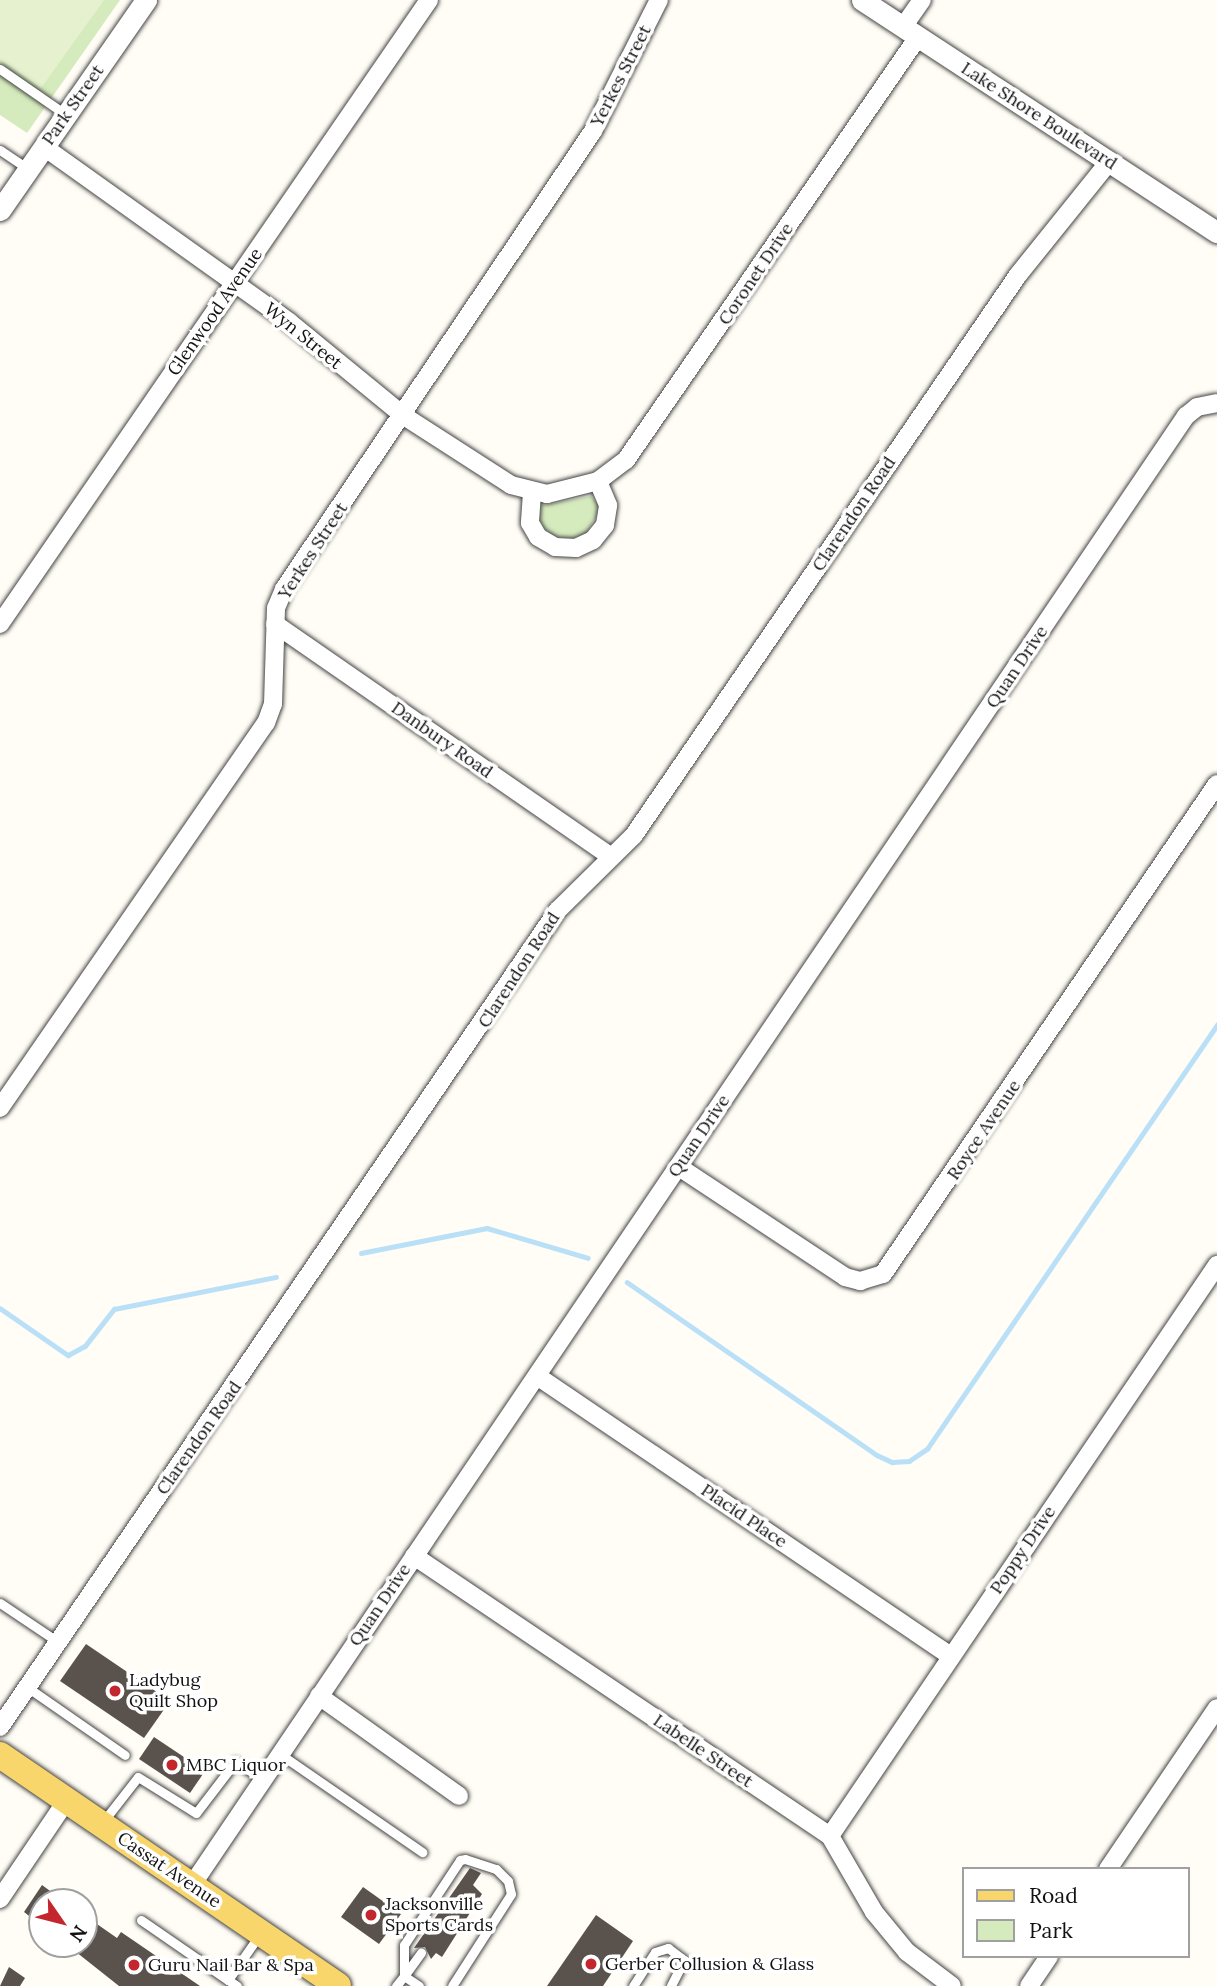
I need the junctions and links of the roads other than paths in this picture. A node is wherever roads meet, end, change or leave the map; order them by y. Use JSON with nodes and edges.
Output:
{"nodes":[{"id":1,"x":146,"y":0,"type":"edge"},
{"id":2,"x":429,"y":0,"type":"edge"},
{"id":3,"x":659,"y":0,"type":"edge"},
{"id":4,"x":862,"y":0,"type":"edge"},
{"id":5,"x":922,"y":0,"type":"edge"},
{"id":6,"x":910,"y":32,"type":"junction"},
{"id":7,"x":0,"y":69,"type":"edge"},
{"id":8,"x":66,"y":115,"type":"junction"},
{"id":9,"x":44,"y":147,"type":"junction"},
{"id":10,"x":0,"y":150,"type":"edge"},
{"id":11,"x":1109,"y":162,"type":"junction"},
{"id":12,"x":28,"y":169,"type":"junction"},
{"id":13,"x":0,"y":209,"type":"edge"},
{"id":14,"x":1217,"y":232,"type":"edge"},
{"id":15,"x":236,"y":282,"type":"junction"},
{"id":16,"x":1217,"y":403,"type":"edge"},
{"id":17,"x":404,"y":416,"type":"junction"},
{"id":18,"x":598,"y":481,"type":"junction"},
{"id":19,"x":532,"y":493,"type":"junction"},
{"id":20,"x":0,"y":624,"type":"edge"},
{"id":21,"x":275,"y":624,"type":"junction"},
{"id":22,"x":1217,"y":784,"type":"edge"},
{"id":23,"x":610,"y":856,"type":"junction"},
{"id":24,"x":0,"y":1108,"type":"edge"},
{"id":25,"x":679,"y":1167,"type":"junction"},
{"id":26,"x":1217,"y":1265,"type":"edge"},
{"id":27,"x":537,"y":1376,"type":"junction"},
{"id":28,"x":414,"y":1556,"type":"junction"},
{"id":29,"x":0,"y":1603,"type":"edge"},
{"id":30,"x":58,"y":1642,"type":"junction"},
{"id":31,"x":951,"y":1656,"type":"junction"},
{"id":32,"x":27,"y":1687,"type":"junction"},
{"id":33,"x":319,"y":1696,"type":"junction"},
{"id":34,"x":1217,"y":1708,"type":"edge"},
{"id":35,"x":0,"y":1727,"type":"edge"},
{"id":36,"x":280,"y":1754,"type":"junction"},
{"id":37,"x":0,"y":1755,"type":"edge"},
{"id":38,"x":125,"y":1755,"type":"dead end"},
{"id":39,"x":263,"y":1779,"type":"junction"},
{"id":40,"x":459,"y":1796,"type":"dead end"},
{"id":41,"x":66,"y":1801,"type":"junction"},
{"id":42,"x":101,"y":1824,"type":"junction"},
{"id":43,"x":830,"y":1836,"type":"junction"},
{"id":44,"x":422,"y":1852,"type":"dead end"},
{"id":45,"x":1109,"y":1867,"type":"edge"},
{"id":46,"x":192,"y":1885,"type":"junction"},
{"id":47,"x":0,"y":1899,"type":"edge"},
{"id":48,"x":141,"y":1920,"type":"dead end"},
{"id":49,"x":261,"y":1933,"type":"junction"},
{"id":50,"x":421,"y":1953,"type":"dead end"},
{"id":51,"x":1048,"y":1958,"type":"edge"},
{"id":52,"x":404,"y":1976,"type":"junction"},
{"id":53,"x":228,"y":1980,"type":"junction"},
{"id":54,"x":237,"y":1986,"type":"edge"},
{"id":55,"x":338,"y":1986,"type":"edge"},
{"id":56,"x":396,"y":1986,"type":"edge"},
{"id":57,"x":419,"y":1986,"type":"edge"},
{"id":58,"x":452,"y":1986,"type":"edge"},
{"id":59,"x":633,"y":1986,"type":"edge"},
{"id":60,"x":671,"y":1986,"type":"edge"},
{"id":61,"x":952,"y":1986,"type":"edge"},
{"id":62,"x":1029,"y":1986,"type":"edge"}],
"edges":[{"from":1,"to":8,"type":"street","name":"Park Street"},
{"from":2,"to":15,"type":"street","name":"Glenwood Avenue"},
{"from":3,"to":17,"type":"street","name":"Yerkes Street"},
{"from":4,"to":6,"type":"street","name":"Lake Shore Boulevard"},
{"from":5,"to":6,"type":"street","name":"Coronet Drive"},
{"from":6,"to":11,"type":"street","name":"Lake Shore Boulevard"},
{"from":6,"to":18,"type":"street","name":"Coronet Drive"},
{"from":7,"to":8,"type":"lane"},
{"from":8,"to":9,"type":"street","name":"Park Street"},
{"from":9,"to":12,"type":"street","name":"Park Street"},
{"from":9,"to":15,"type":"street","name":"Wyn Street"},
{"from":10,"to":12,"type":"lane"},
{"from":11,"to":14,"type":"street","name":"Lake Shore Boulevard"},
{"from":11,"to":23,"type":"street","name":"Clarendon Road"},
{"from":12,"to":13,"type":"street","name":"Park Street"},
{"from":15,"to":17,"type":"street","name":"Wyn Street"},
{"from":15,"to":20,"type":"street","name":"Glenwood Avenue"},
{"from":16,"to":25,"type":"street","name":"Quan Drive"},
{"from":17,"to":19,"type":"street","name":"Wyn Street"},
{"from":17,"to":21,"type":"street","name":"Yerkes Street"},
{"from":18,"to":19,"type":"street","name":"Coronet Drive"},
{"from":18,"to":19,"type":"street"},
{"from":21,"to":23,"type":"street","name":"Danbury Road"},
{"from":21,"to":24,"type":"street","name":"Yerkes Street"},
{"from":22,"to":25,"type":"street","name":"Royce Avenue"},
{"from":23,"to":30,"type":"street","name":"Clarendon Road"},
{"from":25,"to":27,"type":"street","name":"Quan Drive"},
{"from":26,"to":31,"type":"street","name":"Poppy Drive"},
{"from":27,"to":28,"type":"street","name":"Quan Drive"},
{"from":27,"to":31,"type":"street","name":"Placid Place"},
{"from":28,"to":33,"type":"street","name":"Quan Drive"},
{"from":28,"to":43,"type":"street","name":"Labelle Street"},
{"from":29,"to":30,"type":"lane"},
{"from":30,"to":32,"type":"street","name":"Clarendon Road"},
{"from":31,"to":43,"type":"street","name":"Poppy Drive"},
{"from":32,"to":35,"type":"street","name":"Clarendon Road"},
{"from":32,"to":38,"type":"lane"},
{"from":33,"to":36,"type":"street","name":"Quan Drive"},
{"from":33,"to":40,"type":"street"},
{"from":34,"to":45,"type":"street"},
{"from":36,"to":39,"type":"street","name":"Quan Drive"},
{"from":36,"to":44,"type":"lane"},
{"from":37,"to":41,"type":"main road","name":"Cassat Avenue"},
{"from":39,"to":42,"type":"lane"},
{"from":39,"to":46,"type":"street","name":"Quan Drive"},
{"from":41,"to":42,"type":"main road","name":"Cassat Avenue"},
{"from":41,"to":47,"type":"street"},
{"from":42,"to":46,"type":"main road","name":"Cassat Avenue"},
{"from":43,"to":61,"type":"street","name":"Labelle Street"},
{"from":46,"to":49,"type":"main road","name":"Cassat Avenue"},
{"from":48,"to":53,"type":"lane"},
{"from":49,"to":53,"type":"lane"},
{"from":49,"to":55,"type":"main road","name":"Cassat Avenue"},
{"from":50,"to":52,"type":"lane"},
{"from":51,"to":62,"type":"street"},
{"from":52,"to":56,"type":"lane"},
{"from":52,"to":57,"type":"lane"},
{"from":52,"to":58,"type":"lane"},
{"from":53,"to":54,"type":"lane"},
{"from":59,"to":60,"type":"lane"}]}
